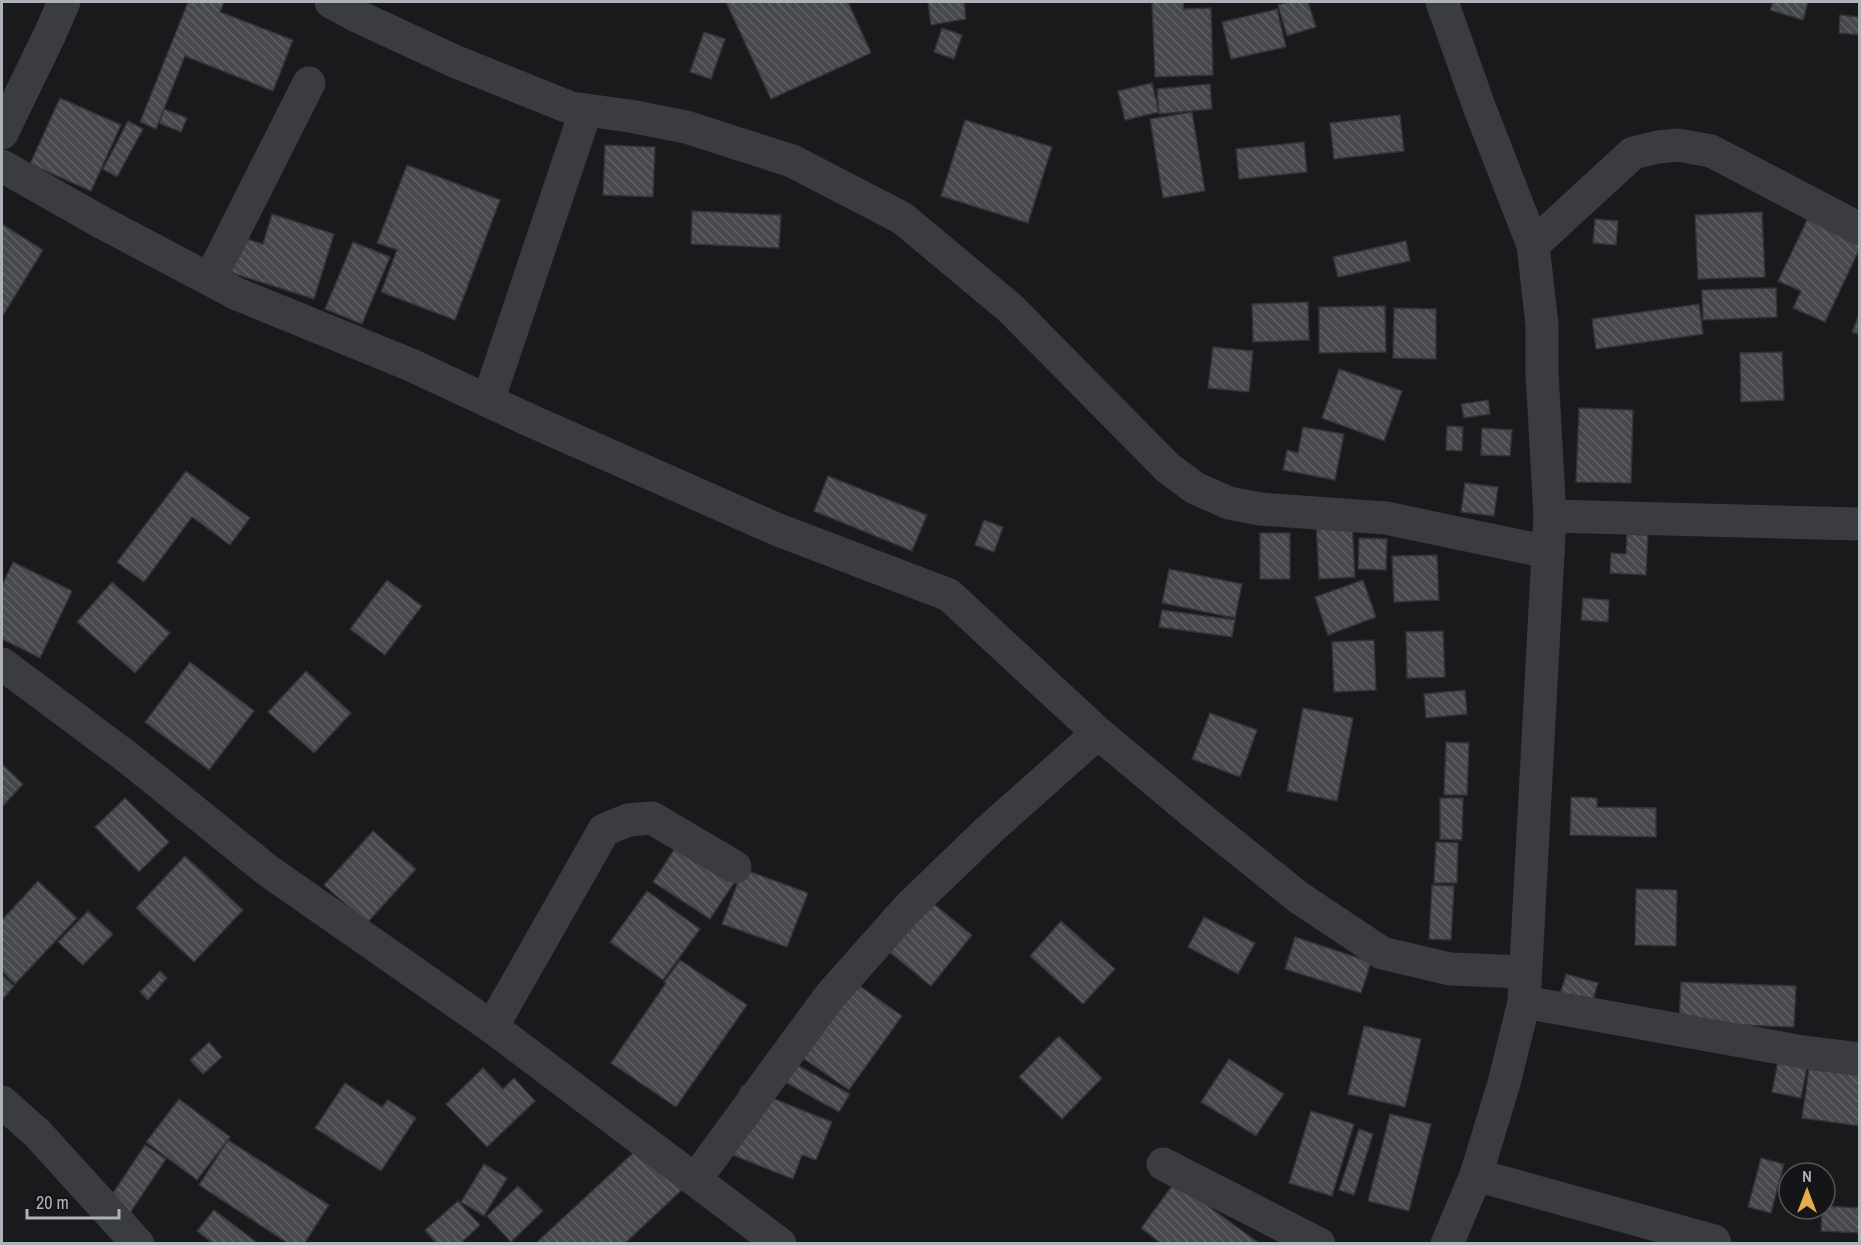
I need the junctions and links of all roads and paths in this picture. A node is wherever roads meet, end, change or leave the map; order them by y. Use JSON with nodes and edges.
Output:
{"nodes":[{"id":1,"x":64,"y":2,"type":"edge"},
{"id":2,"x":331,"y":2,"type":"edge"},
{"id":3,"x":1442,"y":2,"type":"edge"},
{"id":4,"x":309,"y":83,"type":"dead end"},
{"id":5,"x":586,"y":110,"type":"junction"},
{"id":6,"x":2,"y":133,"type":"edge"},
{"id":7,"x":2,"y":166,"type":"edge"},
{"id":8,"x":1860,"y":229,"type":"edge"},
{"id":9,"x":1533,"y":245,"type":"junction"},
{"id":10,"x":210,"y":279,"type":"junction"},
{"id":11,"x":488,"y":401,"type":"junction"},
{"id":12,"x":1550,"y":516,"type":"junction"},
{"id":13,"x":1860,"y":524,"type":"edge"},
{"id":14,"x":1548,"y":552,"type":"junction"},
{"id":15,"x":2,"y":664,"type":"edge"},
{"id":16,"x":1098,"y":733,"type":"junction"},
{"id":17,"x":735,"y":867,"type":"dead end"},
{"id":18,"x":1524,"y":987,"type":"junction"},
{"id":19,"x":492,"y":1027,"type":"junction"},
{"id":20,"x":1860,"y":1059,"type":"edge"},
{"id":21,"x":2,"y":1102,"type":"edge"},
{"id":22,"x":1163,"y":1164,"type":"dead end"},
{"id":23,"x":1476,"y":1175,"type":"junction"},
{"id":24,"x":695,"y":1180,"type":"junction"},
{"id":25,"x":138,"y":1244,"type":"edge"},
{"id":26,"x":780,"y":1244,"type":"edge"},
{"id":27,"x":1319,"y":1244,"type":"edge"},
{"id":28,"x":1447,"y":1244,"type":"edge"},
{"id":29,"x":1715,"y":1244,"type":"edge"}],
"edges":[{"from":1,"to":6,"type":"street"},
{"from":2,"to":5,"type":"street"},
{"from":3,"to":9,"type":"street"},
{"from":4,"to":10,"type":"street"},
{"from":5,"to":11,"type":"street"},
{"from":5,"to":14,"type":"street"},
{"from":7,"to":10,"type":"street"},
{"from":8,"to":9,"type":"street"},
{"from":9,"to":12,"type":"street"},
{"from":10,"to":11,"type":"street"},
{"from":11,"to":16,"type":"street"},
{"from":12,"to":13,"type":"street"},
{"from":12,"to":14,"type":"street"},
{"from":14,"to":18,"type":"street"},
{"from":15,"to":19,"type":"street"},
{"from":16,"to":18,"type":"street"},
{"from":16,"to":24,"type":"street"},
{"from":17,"to":19,"type":"street"},
{"from":18,"to":20,"type":"street"},
{"from":18,"to":23,"type":"street"},
{"from":19,"to":24,"type":"street"},
{"from":21,"to":25,"type":"street"},
{"from":22,"to":27,"type":"street"},
{"from":23,"to":28,"type":"street"},
{"from":23,"to":29,"type":"street"},
{"from":24,"to":26,"type":"street"}]}
